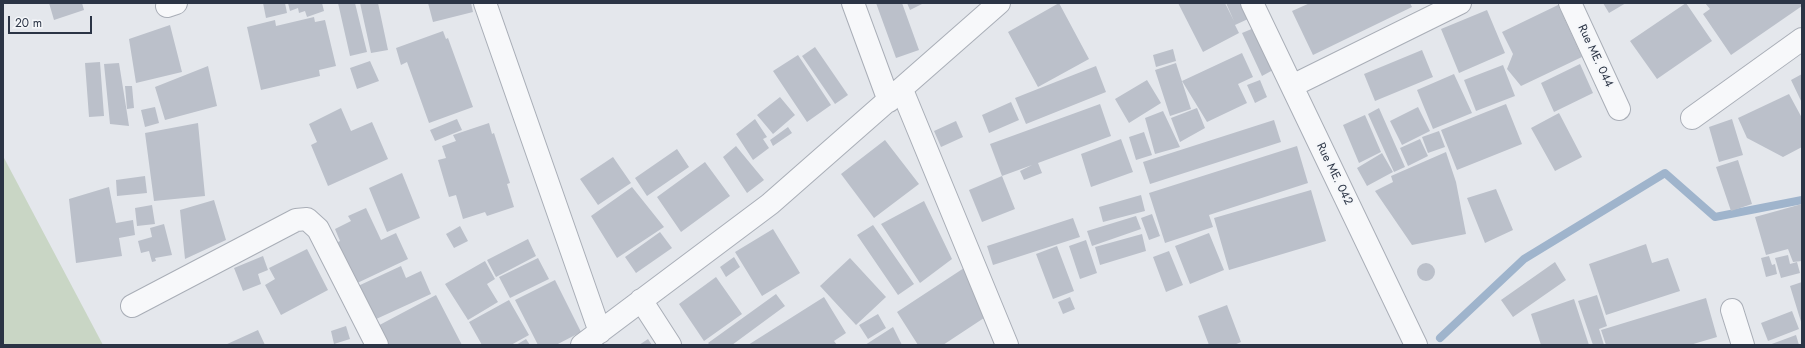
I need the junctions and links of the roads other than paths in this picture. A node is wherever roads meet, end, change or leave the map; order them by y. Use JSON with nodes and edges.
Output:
{"nodes":[{"id":1,"x":485,"y":3,"type":"edge"},
{"id":2,"x":853,"y":3,"type":"edge"},
{"id":3,"x":999,"y":3,"type":"edge"},
{"id":4,"x":1252,"y":3,"type":"edge"},
{"id":5,"x":1460,"y":3,"type":"edge"},
{"id":6,"x":1570,"y":3,"type":"edge"},
{"id":7,"x":1802,"y":39,"type":"edge"},
{"id":8,"x":1292,"y":86,"type":"junction"},
{"id":9,"x":895,"y":95,"type":"junction"},
{"id":10,"x":1619,"y":109,"type":"dead end"},
{"id":11,"x":1692,"y":118,"type":"dead end"},
{"id":12,"x":641,"y":300,"type":"junction"},
{"id":13,"x":132,"y":306,"type":"dead end"},
{"id":14,"x":1732,"y":310,"type":"dead end"},
{"id":15,"x":600,"y":332,"type":"junction"},
{"id":16,"x":377,"y":345,"type":"edge"},
{"id":17,"x":582,"y":345,"type":"edge"},
{"id":18,"x":670,"y":345,"type":"edge"},
{"id":19,"x":1007,"y":345,"type":"edge"},
{"id":20,"x":1416,"y":345,"type":"edge"},
{"id":21,"x":1743,"y":345,"type":"edge"}],
"edges":[{"from":1,"to":15,"type":"street"},
{"from":2,"to":9,"type":"street"},
{"from":3,"to":9,"type":"street"},
{"from":4,"to":8,"type":"street","name":"Rue ME. 042"},
{"from":5,"to":8,"type":"street"},
{"from":6,"to":10,"type":"street","name":"Rue ME. 044"},
{"from":7,"to":11,"type":"street"},
{"from":8,"to":20,"type":"street","name":"Rue ME. 042"},
{"from":9,"to":12,"type":"street"},
{"from":9,"to":19,"type":"street"},
{"from":12,"to":15,"type":"street"},
{"from":12,"to":18,"type":"street"},
{"from":13,"to":16,"type":"street"},
{"from":14,"to":21,"type":"street"},
{"from":15,"to":17,"type":"street"}]}
